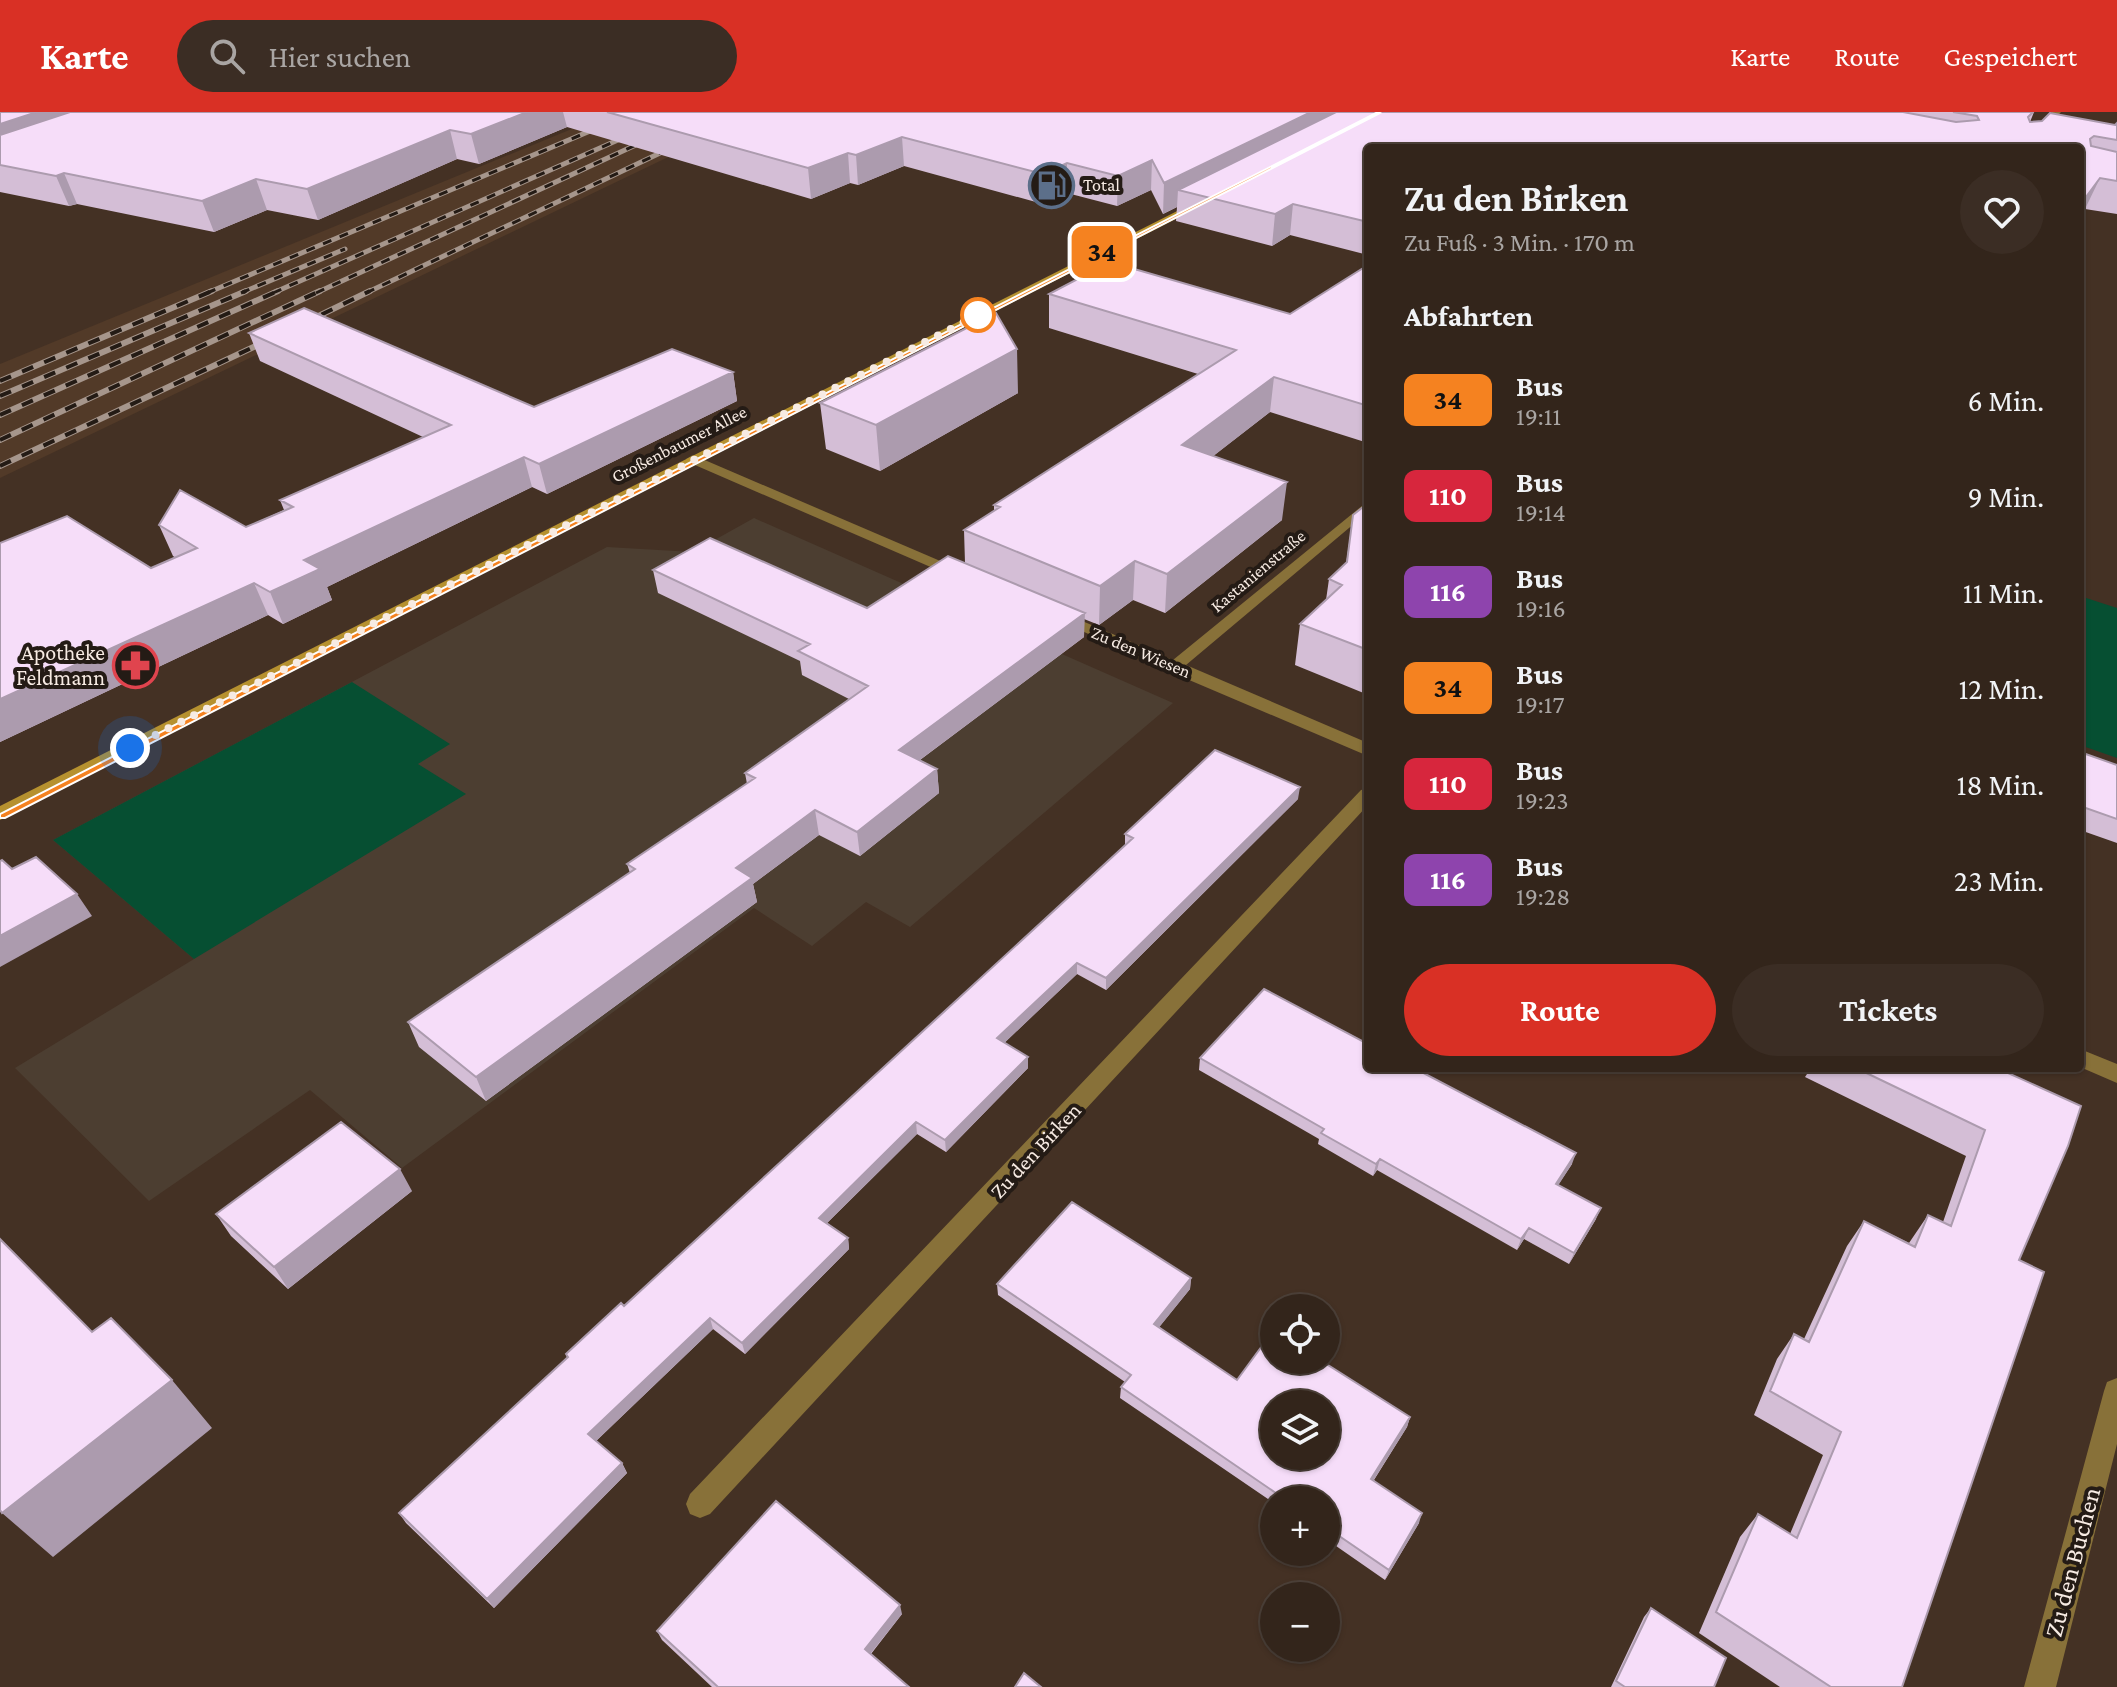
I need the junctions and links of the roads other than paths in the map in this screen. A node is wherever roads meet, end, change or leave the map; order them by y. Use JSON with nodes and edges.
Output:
{"nodes":[{"id":1,"x":2057,"y":112,"type":"edge"},
{"id":2,"x":2027,"y":144,"type":"edge"},
{"id":3,"x":1219,"y":193,"type":"edge"},
{"id":4,"x":693,"y":459,"type":"junction"},
{"id":5,"x":1364,"y":508,"type":"edge"},
{"id":6,"x":974,"y":580,"type":"edge"},
{"id":7,"x":1045,"y":611,"type":"edge"},
{"id":8,"x":1174,"y":667,"type":"junction"},
{"id":9,"x":1364,"y":748,"type":"edge"},
{"id":10,"x":1364,"y":798,"type":"edge"},
{"id":11,"x":0,"y":814,"type":"edge"},
{"id":12,"x":2084,"y":1060,"type":"edge"},
{"id":13,"x":2117,"y":1074,"type":"edge"},
{"id":14,"x":2117,"y":1391,"type":"edge"},
{"id":15,"x":700,"y":1504,"type":"dead end"},
{"id":16,"x":2040,"y":1687,"type":"edge"}],
"edges":[{"from":1,"to":2,"type":"street"},
{"from":3,"to":4,"type":"main road","name":"Großenbaumer Allee"},
{"from":4,"to":6,"type":"street"},
{"from":4,"to":11,"type":"main road","name":"Großenbaumer Allee"},
{"from":5,"to":8,"type":"street","name":"Kastanienstraße"},
{"from":7,"to":8,"type":"street","name":"Zu den Wiesen"},
{"from":8,"to":9,"type":"street","name":"Zu den Wiesen"},
{"from":10,"to":15,"type":"street","name":"Zu den Birken"},
{"from":12,"to":13,"type":"street"},
{"from":14,"to":16,"type":"street","name":"Zu den Buchen"}]}
